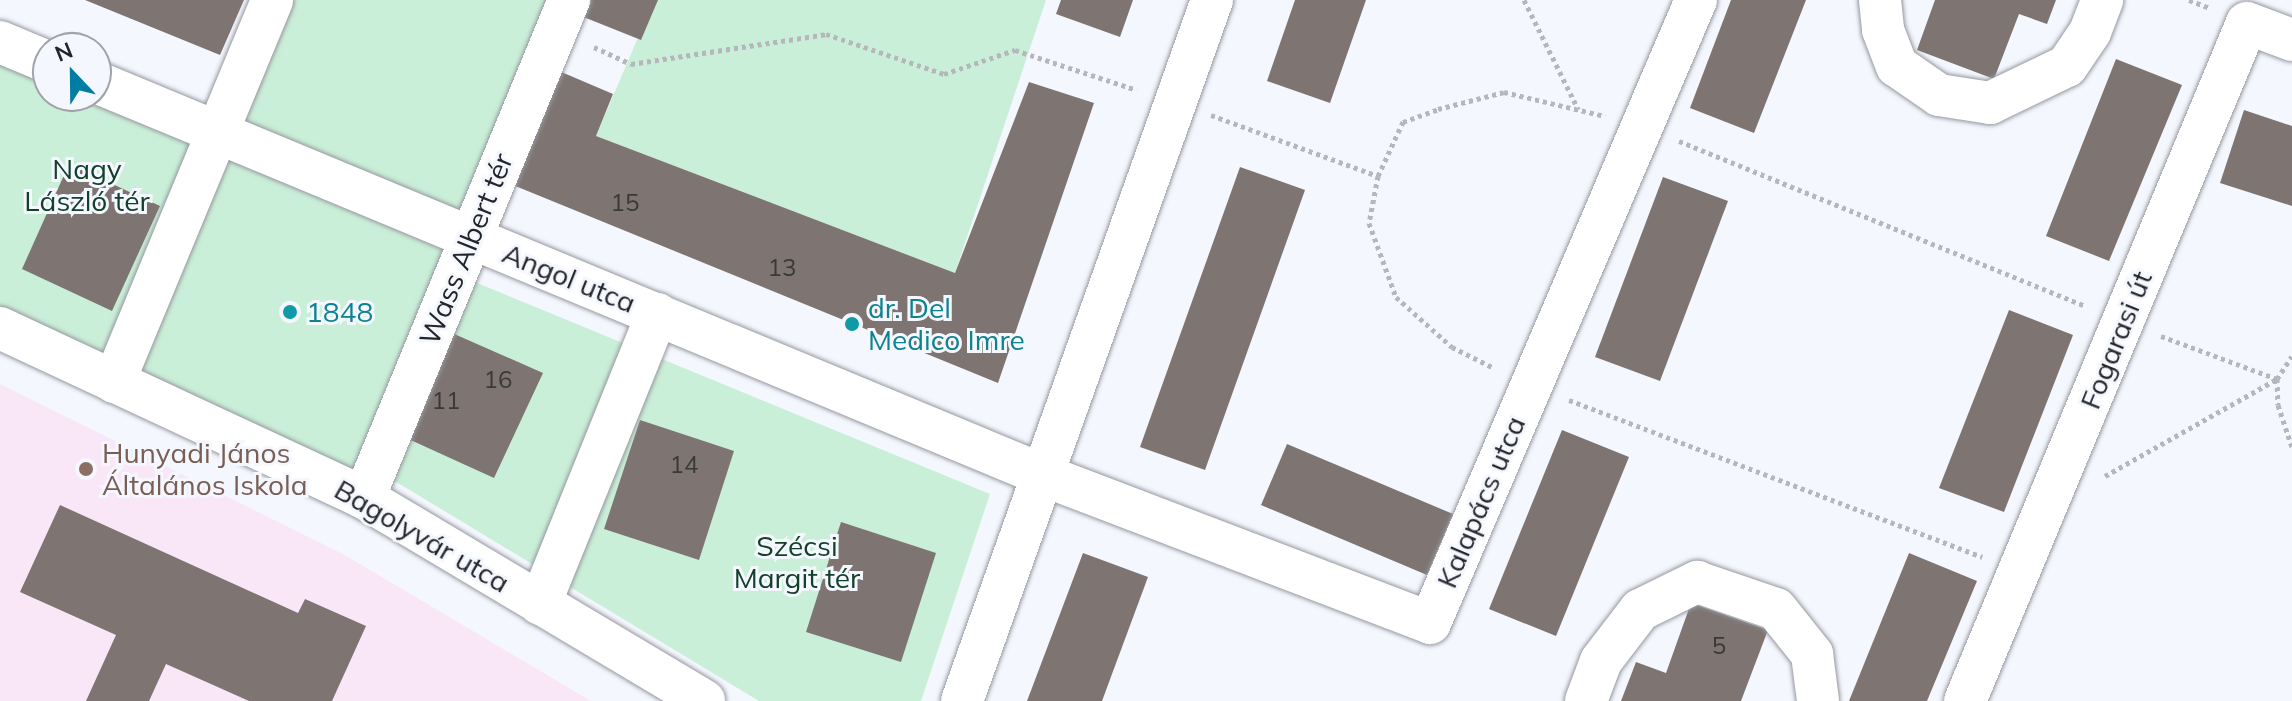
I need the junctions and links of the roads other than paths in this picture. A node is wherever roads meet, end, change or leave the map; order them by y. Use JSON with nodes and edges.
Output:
{"nodes":[{"id":1,"x":272,"y":0,"type":"edge"},
{"id":2,"x":1212,"y":0,"type":"edge"},
{"id":3,"x":1696,"y":0,"type":"edge"},
{"id":4,"x":1880,"y":0,"type":"edge"},
{"id":5,"x":2102,"y":0,"type":"edge"},
{"id":6,"x":563,"y":15,"type":"edge"},
{"id":7,"x":2292,"y":40,"type":"edge"},
{"id":8,"x":112,"y":89,"type":"edge"},
{"id":9,"x":217,"y":132,"type":"junction"},
{"id":10,"x":471,"y":238,"type":"junction"},
{"id":11,"x":657,"y":314,"type":"junction"},
{"id":12,"x":0,"y":328,"type":"edge"},
{"id":13,"x":114,"y":382,"type":"junction"},
{"id":14,"x":1043,"y":475,"type":"junction"},
{"id":15,"x":364,"y":498,"type":"junction"},
{"id":16,"x":540,"y":604,"type":"junction"},
{"id":17,"x":704,"y":701,"type":"edge"},
{"id":18,"x":962,"y":701,"type":"edge"},
{"id":19,"x":1586,"y":701,"type":"edge"},
{"id":20,"x":1818,"y":701,"type":"edge"},
{"id":21,"x":1965,"y":701,"type":"edge"}],
"edges":[{"from":1,"to":9,"type":"street"},
{"from":2,"to":14,"type":"street"},
{"from":3,"to":14,"type":"street","name":"Kalapács utca"},
{"from":4,"to":5,"type":"street"},
{"from":6,"to":10,"type":"street","name":"Wass Albert tér"},
{"from":7,"to":21,"type":"street","name":"Fogarasi út"},
{"from":8,"to":9,"type":"street","name":"Angol utca"},
{"from":9,"to":10,"type":"street","name":"Angol utca"},
{"from":9,"to":13,"type":"street"},
{"from":10,"to":11,"type":"street","name":"Angol utca"},
{"from":10,"to":15,"type":"street","name":"Wass Albert tér"},
{"from":11,"to":14,"type":"street","name":"Angol utca"},
{"from":11,"to":16,"type":"street"},
{"from":12,"to":13,"type":"street","name":"Bagolyvár utca"},
{"from":13,"to":15,"type":"street","name":"Bagolyvár utca"},
{"from":14,"to":18,"type":"street"},
{"from":15,"to":16,"type":"street","name":"Bagolyvár utca"},
{"from":16,"to":17,"type":"street","name":"Bagolyvár utca"},
{"from":19,"to":20,"type":"street"}]}
